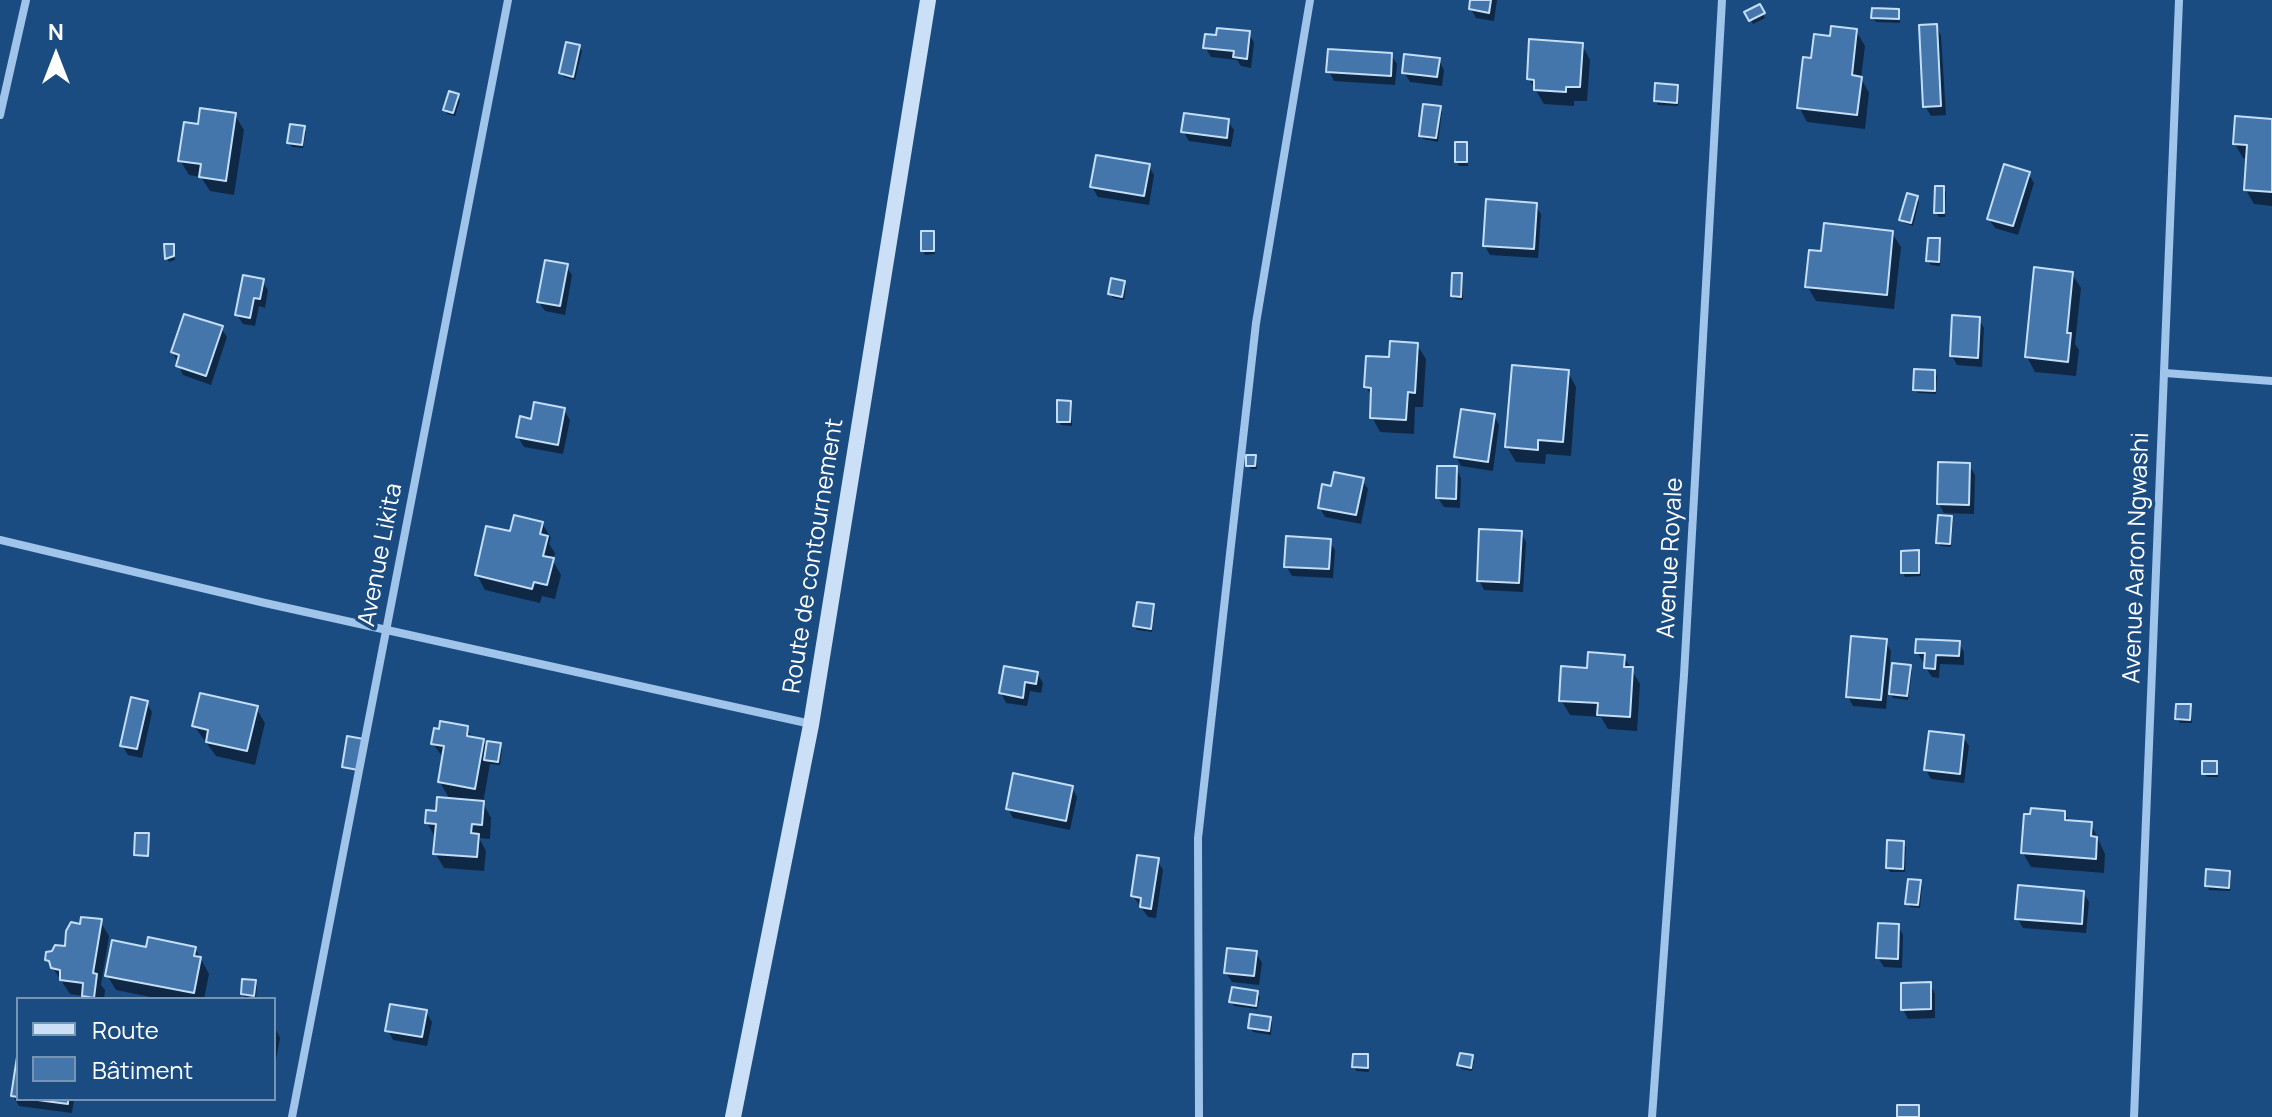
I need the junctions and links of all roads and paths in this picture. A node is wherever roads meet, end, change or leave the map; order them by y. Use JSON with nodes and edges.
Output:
{"nodes":[{"id":1,"x":26,"y":0,"type":"edge"},
{"id":2,"x":508,"y":0,"type":"edge"},
{"id":3,"x":928,"y":0,"type":"edge"},
{"id":4,"x":1310,"y":0,"type":"edge"},
{"id":5,"x":1722,"y":0,"type":"edge"},
{"id":6,"x":2179,"y":0,"type":"edge"},
{"id":7,"x":0,"y":115,"type":"edge"},
{"id":8,"x":2165,"y":373,"type":"junction"},
{"id":9,"x":2272,"y":381,"type":"edge"},
{"id":10,"x":0,"y":540,"type":"edge"},
{"id":11,"x":387,"y":630,"type":"junction"},
{"id":12,"x":811,"y":725,"type":"junction"},
{"id":13,"x":292,"y":1117,"type":"edge"},
{"id":14,"x":733,"y":1117,"type":"edge"},
{"id":15,"x":1199,"y":1117,"type":"edge"},
{"id":16,"x":1652,"y":1117,"type":"edge"},
{"id":17,"x":2134,"y":1117,"type":"edge"}],
"edges":[{"from":1,"to":7,"type":"street"},
{"from":2,"to":11,"type":"street","name":"Avenue Likita"},
{"from":3,"to":12,"type":"street","name":"Route de contournement"},
{"from":4,"to":15,"type":"street"},
{"from":5,"to":16,"type":"street","name":"Avenue Royale"},
{"from":6,"to":8,"type":"street","name":"Avenue Aaron Ngwashi"},
{"from":8,"to":9,"type":"street"},
{"from":8,"to":17,"type":"street","name":"Avenue Aaron Ngwashi"},
{"from":10,"to":11,"type":"street"},
{"from":11,"to":12,"type":"street"},
{"from":11,"to":13,"type":"street","name":"Avenue Likita"},
{"from":12,"to":14,"type":"street","name":"Route de contournement"}]}
